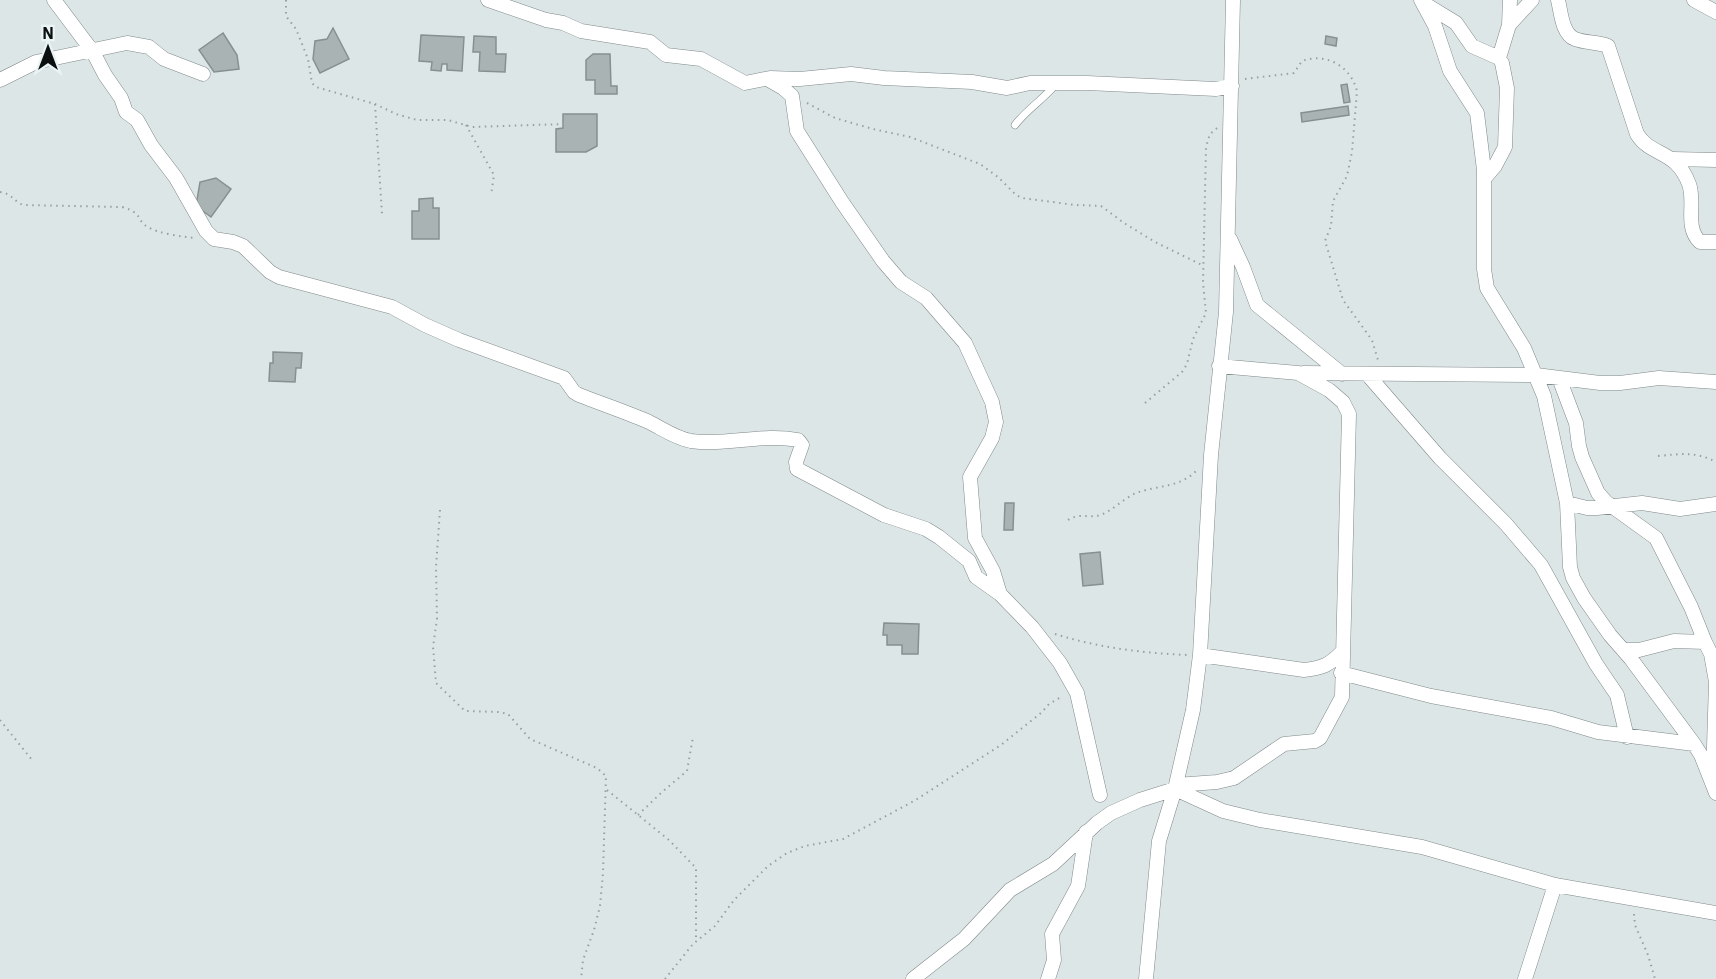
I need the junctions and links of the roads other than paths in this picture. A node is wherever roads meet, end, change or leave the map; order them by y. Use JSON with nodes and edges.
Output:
{"nodes":[{"id":1,"x":54,"y":0,"type":"edge"},
{"id":2,"x":488,"y":0,"type":"edge"},
{"id":3,"x":1233,"y":0,"type":"edge"},
{"id":4,"x":1510,"y":0,"type":"edge"},
{"id":5,"x":1532,"y":0,"type":"edge"},
{"id":6,"x":1558,"y":0,"type":"edge"},
{"id":7,"x":1694,"y":0,"type":"edge"},
{"id":8,"x":1423,"y":2,"type":"edge"},
{"id":9,"x":1716,"y":12,"type":"edge"},
{"id":10,"x":1509,"y":25,"type":"junction"},
{"id":11,"x":93,"y":52,"type":"junction"},
{"id":12,"x":1499,"y":58,"type":"junction"},
{"id":13,"x":203,"y":74,"type":"dead end"},
{"id":14,"x":767,"y":79,"type":"junction"},
{"id":15,"x":0,"y":80,"type":"edge"},
{"id":16,"x":1057,"y":83,"type":"junction"},
{"id":17,"x":1232,"y":86,"type":"junction"},
{"id":18,"x":1015,"y":124,"type":"dead end"},
{"id":19,"x":1673,"y":159,"type":"junction"},
{"id":20,"x":1716,"y":160,"type":"edge"},
{"id":21,"x":1484,"y":179,"type":"junction"},
{"id":22,"x":1228,"y":235,"type":"junction"},
{"id":23,"x":1716,"y":242,"type":"edge"},
{"id":24,"x":1219,"y":366,"type":"junction"},
{"id":25,"x":1298,"y":373,"type":"junction"},
{"id":26,"x":1342,"y":374,"type":"junction"},
{"id":27,"x":1367,"y":374,"type":"junction"},
{"id":28,"x":1536,"y":375,"type":"junction"},
{"id":29,"x":1559,"y":378,"type":"junction"},
{"id":30,"x":1716,"y":382,"type":"edge"},
{"id":31,"x":1567,"y":503,"type":"junction"},
{"id":32,"x":1716,"y":504,"type":"edge"},
{"id":33,"x":1612,"y":506,"type":"junction"},
{"id":34,"x":1000,"y":594,"type":"junction"},
{"id":35,"x":1705,"y":642,"type":"junction"},
{"id":36,"x":1623,"y":650,"type":"junction"},
{"id":37,"x":1342,"y":652,"type":"junction"},
{"id":38,"x":1200,"y":655,"type":"junction"},
{"id":39,"x":1341,"y":673,"type":"junction"},
{"id":40,"x":1716,"y":701,"type":"edge"},
{"id":41,"x":1627,"y":737,"type":"junction"},
{"id":42,"x":1695,"y":744,"type":"junction"},
{"id":43,"x":1715,"y":756,"type":"edge"},
{"id":44,"x":1714,"y":785,"type":"edge"},
{"id":45,"x":1176,"y":787,"type":"junction"},
{"id":46,"x":1100,"y":795,"type":"dead end"},
{"id":47,"x":1086,"y":832,"type":"junction"},
{"id":48,"x":1555,"y":885,"type":"junction"},
{"id":49,"x":1716,"y":913,"type":"edge"},
{"id":50,"x":913,"y":979,"type":"edge"},
{"id":51,"x":1048,"y":979,"type":"edge"},
{"id":52,"x":1146,"y":979,"type":"edge"},
{"id":53,"x":1525,"y":979,"type":"edge"}],
"edges":[{"from":1,"to":11,"type":"street"},
{"from":2,"to":14,"type":"street"},
{"from":3,"to":17,"type":"street"},
{"from":4,"to":10,"type":"street"},
{"from":5,"to":10,"type":"street"},
{"from":6,"to":19,"type":"street"},
{"from":7,"to":9,"type":"street"},
{"from":8,"to":12,"type":"street"},
{"from":8,"to":21,"type":"street"},
{"from":10,"to":12,"type":"street"},
{"from":11,"to":13,"type":"street"},
{"from":11,"to":15,"type":"street"},
{"from":11,"to":34,"type":"street"},
{"from":12,"to":21,"type":"street"},
{"from":14,"to":16,"type":"street"},
{"from":14,"to":34,"type":"street"},
{"from":16,"to":17,"type":"street"},
{"from":16,"to":18,"type":"lane"},
{"from":17,"to":22,"type":"street"},
{"from":19,"to":20,"type":"street"},
{"from":19,"to":23,"type":"street"},
{"from":21,"to":28,"type":"street"},
{"from":22,"to":24,"type":"street"},
{"from":22,"to":26,"type":"street"},
{"from":24,"to":25,"type":"street"},
{"from":24,"to":38,"type":"street"},
{"from":25,"to":26,"type":"street"},
{"from":25,"to":37,"type":"street"},
{"from":26,"to":27,"type":"street"},
{"from":27,"to":28,"type":"street"},
{"from":27,"to":41,"type":"street"},
{"from":28,"to":29,"type":"street"},
{"from":28,"to":31,"type":"street"},
{"from":29,"to":30,"type":"street"},
{"from":29,"to":33,"type":"street"},
{"from":31,"to":33,"type":"street"},
{"from":31,"to":36,"type":"street"},
{"from":32,"to":33,"type":"street"},
{"from":33,"to":35,"type":"street"},
{"from":34,"to":46,"type":"street"},
{"from":35,"to":36,"type":"street"},
{"from":35,"to":40,"type":"street"},
{"from":36,"to":42,"type":"street"},
{"from":37,"to":38,"type":"street"},
{"from":37,"to":39,"type":"street"},
{"from":38,"to":45,"type":"street"},
{"from":39,"to":41,"type":"street"},
{"from":39,"to":45,"type":"street"},
{"from":40,"to":43,"type":"street"},
{"from":41,"to":42,"type":"street"},
{"from":42,"to":44,"type":"street"},
{"from":43,"to":44,"type":"street"},
{"from":45,"to":47,"type":"street"},
{"from":45,"to":48,"type":"street"},
{"from":45,"to":52,"type":"street"},
{"from":47,"to":50,"type":"street"},
{"from":47,"to":51,"type":"street"},
{"from":48,"to":49,"type":"street"},
{"from":48,"to":53,"type":"street"}]}
